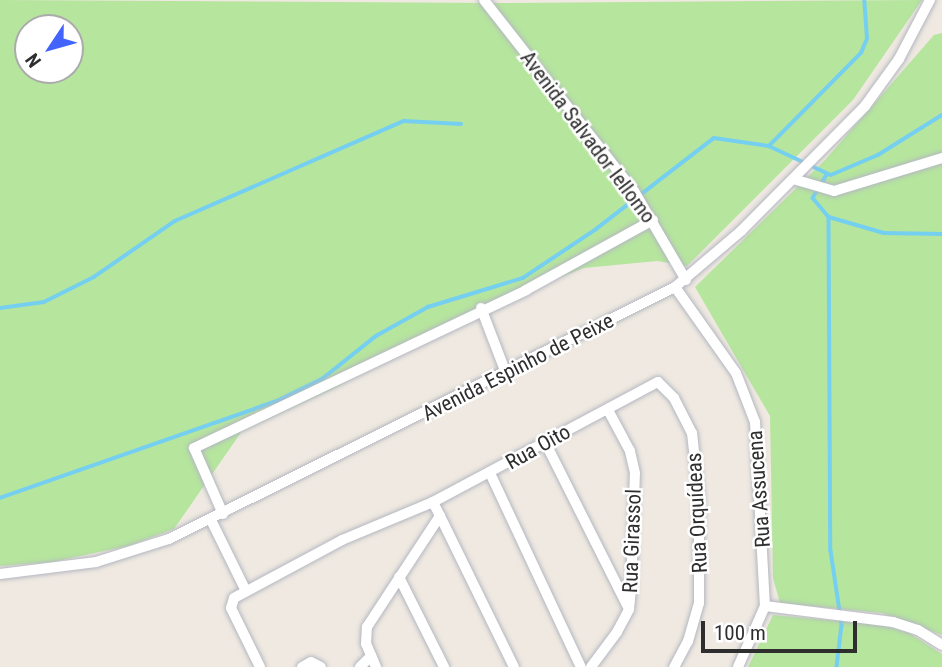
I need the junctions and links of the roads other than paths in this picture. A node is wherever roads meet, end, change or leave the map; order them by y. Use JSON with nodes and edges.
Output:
{"nodes":[{"id":1,"x":484,"y":0,"type":"edge"},
{"id":2,"x":930,"y":0,"type":"edge"},
{"id":3,"x":942,"y":158,"type":"edge"},
{"id":4,"x":793,"y":179,"type":"junction"},
{"id":5,"x":653,"y":220,"type":"junction"},
{"id":6,"x":686,"y":280,"type":"junction"},
{"id":7,"x":676,"y":287,"type":"junction"},
{"id":8,"x":481,"y":308,"type":"junction"},
{"id":9,"x":506,"y":373,"type":"junction"},
{"id":10,"x":642,"y":391,"type":"joint"},
{"id":11,"x":608,"y":410,"type":"junction"},
{"id":12,"x":545,"y":442,"type":"junction"},
{"id":13,"x":490,"y":473,"type":"junction"},
{"id":14,"x":433,"y":502,"type":"junction"},
{"id":15,"x":223,"y":514,"type":"junction"},
{"id":16,"x":440,"y":516,"type":"junction"},
{"id":17,"x":211,"y":520,"type":"junction"},
{"id":18,"x":0,"y":574,"type":"edge"},
{"id":19,"x":399,"y":577,"type":"junction"},
{"id":20,"x":246,"y":591,"type":"junction"},
{"id":21,"x":765,"y":606,"type":"junction"},
{"id":22,"x":629,"y":609,"type":"junction"},
{"id":23,"x":942,"y":645,"type":"edge"},
{"id":24,"x":371,"y":656,"type":"junction"},
{"id":25,"x":260,"y":667,"type":"edge"},
{"id":26,"x":302,"y":667,"type":"edge"},
{"id":27,"x":321,"y":667,"type":"edge"},
{"id":28,"x":360,"y":667,"type":"edge"},
{"id":29,"x":376,"y":667,"type":"edge"},
{"id":30,"x":444,"y":667,"type":"edge"},
{"id":31,"x":514,"y":667,"type":"edge"},
{"id":32,"x":581,"y":667,"type":"edge"},
{"id":33,"x":591,"y":667,"type":"edge"},
{"id":34,"x":674,"y":667,"type":"edge"},
{"id":35,"x":738,"y":667,"type":"edge"}],
"edges":[{"from":1,"to":5,"type":"street","name":"Avenida Salvador Iellomo"},
{"from":2,"to":4,"type":"street","name":"Avenida Espinho de Peixe"},
{"from":3,"to":4,"type":"street"},
{"from":4,"to":6,"type":"street","name":"Avenida Espinho de Peixe"},
{"from":5,"to":6,"type":"street","name":"Avenida Salvador Iellomo"},
{"from":5,"to":8,"type":"street"},
{"from":6,"to":7,"type":"street","name":"Avenida Espinho de Peixe"},
{"from":7,"to":9,"type":"street","name":"Avenida Espinho de Peixe"},
{"from":7,"to":21,"type":"street","name":"Rua Assucena"},
{"from":8,"to":9,"type":"street"},
{"from":8,"to":15,"type":"street"},
{"from":9,"to":15,"type":"street","name":"Avenida Espinho de Peixe"},
{"from":10,"to":11,"type":"street","name":"Rua Oito"},
{"from":10,"to":34,"type":"street","name":"Rua Orquídeas"},
{"from":11,"to":12,"type":"street","name":"Rua Oito"},
{"from":11,"to":22,"type":"street","name":"Rua Girassol"},
{"from":12,"to":13,"type":"street","name":"Rua Oito"},
{"from":12,"to":22,"type":"street"},
{"from":13,"to":14,"type":"street","name":"Rua Oito"},
{"from":13,"to":32,"type":"street"},
{"from":14,"to":16,"type":"street"},
{"from":14,"to":20,"type":"street","name":"Rua Oito"},
{"from":15,"to":17,"type":"street","name":"Avenida Espinho de Peixe"},
{"from":16,"to":19,"type":"street"},
{"from":16,"to":31,"type":"street"},
{"from":17,"to":18,"type":"street","name":"Avenida Espinho de Peixe"},
{"from":17,"to":20,"type":"street"},
{"from":19,"to":24,"type":"street"},
{"from":19,"to":30,"type":"street"},
{"from":20,"to":25,"type":"street"},
{"from":21,"to":23,"type":"street"},
{"from":21,"to":35,"type":"street","name":"Rua Assucena"},
{"from":22,"to":33,"type":"street","name":"Rua Girassol"},
{"from":24,"to":28,"type":"street"},
{"from":24,"to":29,"type":"street"},
{"from":26,"to":27,"type":"street"}]}
